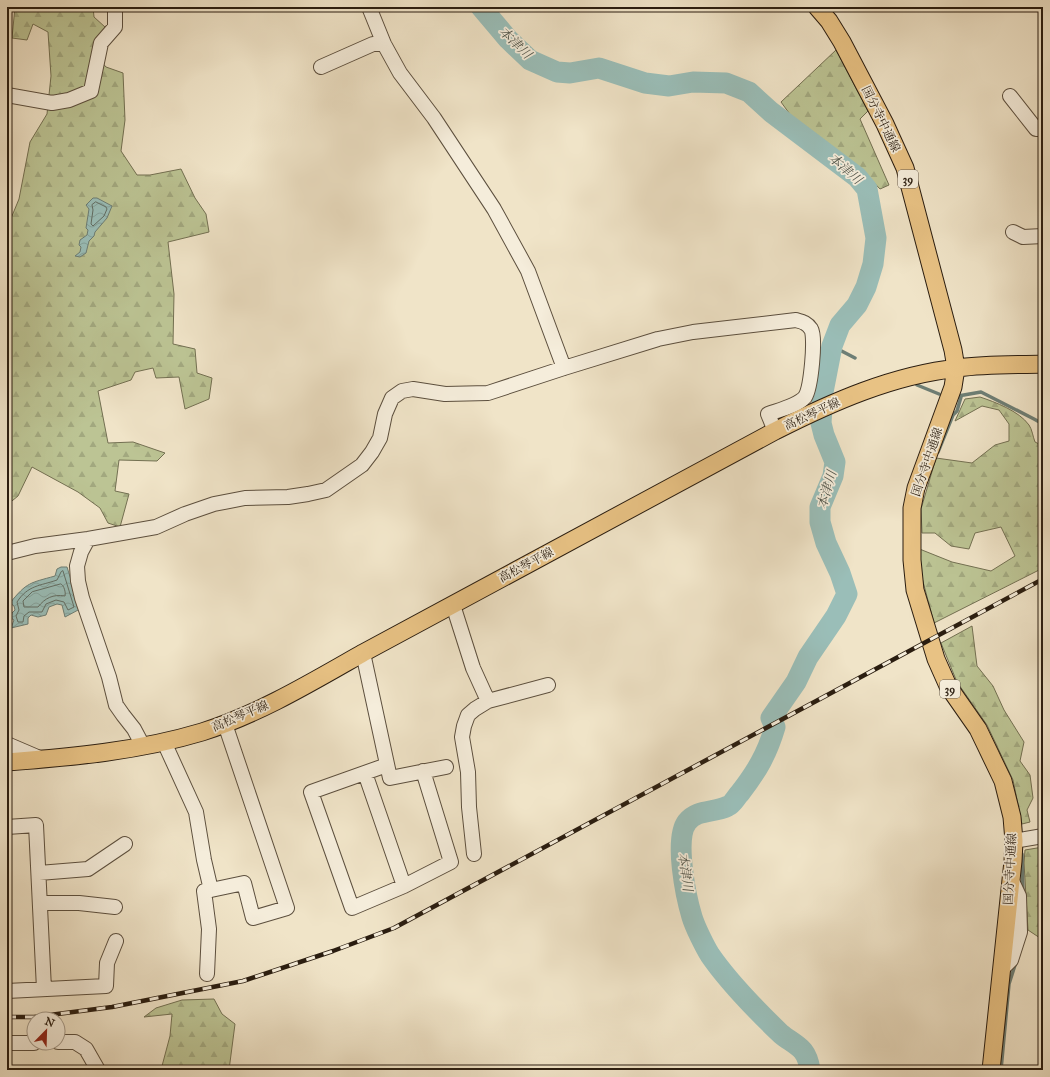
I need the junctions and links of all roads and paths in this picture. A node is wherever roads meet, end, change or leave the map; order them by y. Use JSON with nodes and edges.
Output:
{"nodes":[{"id":1,"x":115,"y":7,"type":"edge"},
{"id":2,"x":369,"y":7,"type":"edge"},
{"id":3,"x":817,"y":7,"type":"edge"},
{"id":4,"x":384,"y":44,"type":"junction"},
{"id":5,"x":321,"y":67,"type":"dead end"},
{"id":6,"x":7,"y":95,"type":"edge"},
{"id":7,"x":1010,"y":96,"type":"dead end"},
{"id":8,"x":1043,"y":129,"type":"edge"},
{"id":9,"x":1013,"y":232,"type":"dead end"},
{"id":10,"x":1043,"y":236,"type":"edge"},
{"id":11,"x":1043,"y":364,"type":"edge"},
{"id":12,"x":564,"y":368,"type":"junction"},
{"id":13,"x":956,"y":368,"type":"junction"},
{"id":14,"x":775,"y":431,"type":"junction"},
{"id":15,"x":88,"y":539,"type":"junction"},
{"id":16,"x":7,"y":553,"type":"edge"},
{"id":17,"x":453,"y":605,"type":"junction"},
{"id":18,"x":363,"y":653,"type":"junction"},
{"id":19,"x":548,"y":685,"type":"dead end"},
{"id":20,"x":488,"y":702,"type":"junction"},
{"id":21,"x":225,"y":724,"type":"junction"},
{"id":22,"x":164,"y":742,"type":"junction"},
{"id":23,"x":7,"y":744,"type":"edge"},
{"id":24,"x":143,"y":746,"type":"junction"},
{"id":25,"x":42,"y":759,"type":"junction"},
{"id":26,"x":7,"y":762,"type":"edge"},
{"id":27,"x":387,"y":765,"type":"junction"},
{"id":28,"x":446,"y":767,"type":"dead end"},
{"id":29,"x":423,"y":771,"type":"junction"},
{"id":30,"x":365,"y":773,"type":"junction"},
{"id":31,"x":7,"y":826,"type":"edge"},
{"id":32,"x":1043,"y":836,"type":"edge"},
{"id":33,"x":1014,"y":841,"type":"junction"},
{"id":34,"x":125,"y":844,"type":"dead end"},
{"id":35,"x":474,"y":854,"type":"dead end"},
{"id":36,"x":39,"y":873,"type":"junction"},
{"id":37,"x":404,"y":886,"type":"junction"},
{"id":38,"x":211,"y":890,"type":"junction"},
{"id":39,"x":40,"y":903,"type":"junction"},
{"id":40,"x":115,"y":907,"type":"dead end"},
{"id":41,"x":116,"y":941,"type":"dead end"},
{"id":42,"x":207,"y":974,"type":"dead end"},
{"id":43,"x":44,"y":989,"type":"junction"},
{"id":44,"x":7,"y":992,"type":"edge"},
{"id":45,"x":66,"y":1042,"type":"edge"},
{"id":46,"x":7,"y":1043,"type":"edge"},
{"id":47,"x":26,"y":1043,"type":"edge"},
{"id":48,"x":98,"y":1070,"type":"edge"},
{"id":49,"x":991,"y":1070,"type":"edge"}],
"edges":[{"from":1,"to":6,"type":"street"},
{"from":2,"to":4,"type":"street"},
{"from":3,"to":13,"type":"main road","name":"国分寺中通線","number":"39"},
{"from":4,"to":5,"type":"street"},
{"from":4,"to":12,"type":"street"},
{"from":7,"to":8,"type":"street"},
{"from":9,"to":10,"type":"street"},
{"from":11,"to":13,"type":"main road","name":"高松琴平線"},
{"from":12,"to":14,"type":"street"},
{"from":12,"to":15,"type":"street"},
{"from":13,"to":14,"type":"main road","name":"高松琴平線"},
{"from":13,"to":33,"type":"main road","name":"国分寺中通線","number":"39"},
{"from":14,"to":17,"type":"main road","name":"高松琴平線"},
{"from":15,"to":16,"type":"street"},
{"from":15,"to":24,"type":"street"},
{"from":17,"to":18,"type":"main road","name":"高松琴平線"},
{"from":17,"to":20,"type":"street"},
{"from":18,"to":21,"type":"main road","name":"高松琴平線"},
{"from":18,"to":27,"type":"street"},
{"from":19,"to":20,"type":"street"},
{"from":20,"to":35,"type":"street"},
{"from":21,"to":22,"type":"main road","name":"高松琴平線"},
{"from":21,"to":38,"type":"street"},
{"from":22,"to":24,"type":"main road","name":"高松琴平線"},
{"from":22,"to":38,"type":"street"},
{"from":23,"to":25,"type":"street"},
{"from":24,"to":25,"type":"main road","name":"高松琴平線"},
{"from":25,"to":26,"type":"main road","name":"高松琴平線"},
{"from":27,"to":29,"type":"street"},
{"from":27,"to":30,"type":"street"},
{"from":28,"to":29,"type":"street"},
{"from":29,"to":37,"type":"street"},
{"from":30,"to":37,"type":"street"},
{"from":30,"to":37,"type":"street"},
{"from":31,"to":36,"type":"street"},
{"from":32,"to":33,"type":"street"},
{"from":33,"to":49,"type":"main road","name":"国分寺中通線","number":"39"},
{"from":34,"to":36,"type":"street"},
{"from":36,"to":39,"type":"street"},
{"from":38,"to":42,"type":"street"},
{"from":39,"to":40,"type":"street"},
{"from":39,"to":43,"type":"street"},
{"from":41,"to":43,"type":"street"},
{"from":43,"to":44,"type":"street"},
{"from":45,"to":48,"type":"street"},
{"from":46,"to":47,"type":"street"}]}
